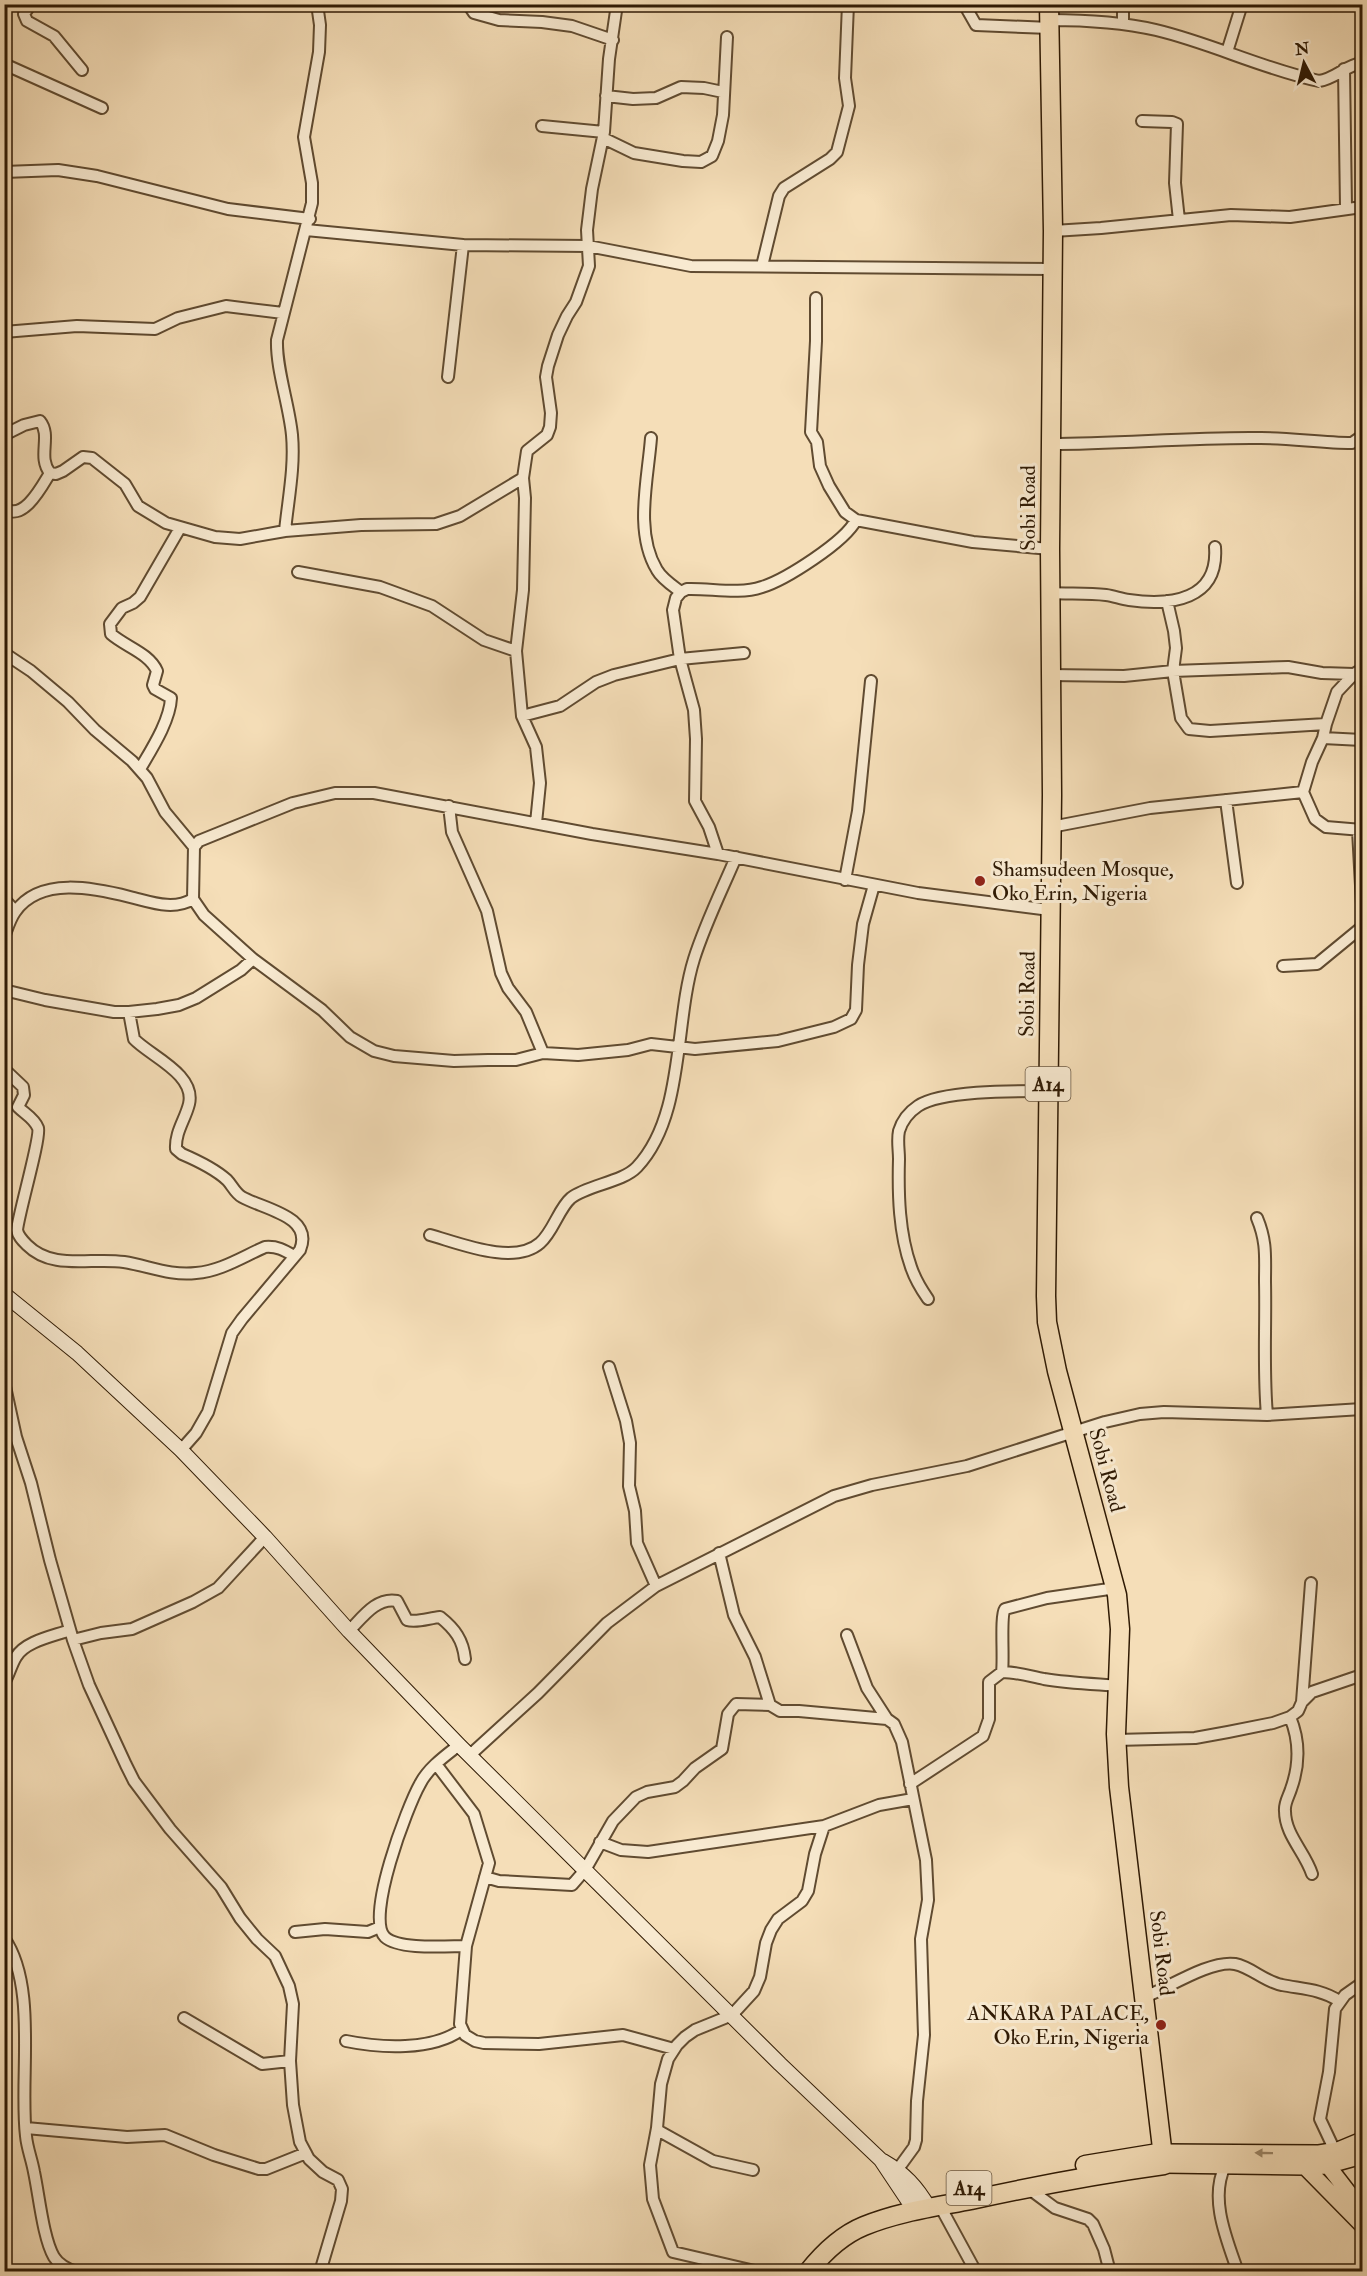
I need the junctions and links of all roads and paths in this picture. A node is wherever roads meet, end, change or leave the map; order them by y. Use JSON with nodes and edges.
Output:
{"nodes":[{"id":1,"x":31,"y":4,"type":"edge"},
{"id":2,"x":317,"y":4,"type":"edge"},
{"id":3,"x":468,"y":4,"type":"edge"},
{"id":4,"x":617,"y":4,"type":"edge"},
{"id":5,"x":848,"y":4,"type":"edge"},
{"id":6,"x":964,"y":4,"type":"edge"},
{"id":7,"x":1123,"y":4,"type":"edge"},
{"id":8,"x":1242,"y":4,"type":"edge"},
{"id":9,"x":1050,"y":18,"type":"edge"},
{"id":10,"x":1124,"y":24,"type":"junction"},
{"id":11,"x":727,"y":37,"type":"dead end"},
{"id":12,"x":613,"y":40,"type":"junction"},
{"id":13,"x":1227,"y":52,"type":"junction"},
{"id":14,"x":1362,"y":63,"type":"edge"},
{"id":15,"x":4,"y":64,"type":"edge"},
{"id":16,"x":1344,"y":69,"type":"junction"},
{"id":17,"x":82,"y":70,"type":"dead end"},
{"id":18,"x":723,"y":92,"type":"junction"},
{"id":19,"x":606,"y":96,"type":"junction"},
{"id":20,"x":102,"y":108,"type":"dead end"},
{"id":21,"x":1142,"y":120,"type":"dead end"},
{"id":22,"x":542,"y":126,"type":"dead end"},
{"id":23,"x":604,"y":135,"type":"junction"},
{"id":24,"x":4,"y":172,"type":"edge"},
{"id":25,"x":1362,"y":207,"type":"edge"},
{"id":26,"x":1346,"y":208,"type":"junction"},
{"id":27,"x":1179,"y":220,"type":"junction"},
{"id":28,"x":308,"y":225,"type":"junction"},
{"id":29,"x":1053,"y":231,"type":"junction"},
{"id":30,"x":463,"y":245,"type":"junction"},
{"id":31,"x":588,"y":246,"type":"junction"},
{"id":32,"x":762,"y":266,"type":"junction"},
{"id":33,"x":1053,"y":270,"type":"junction"},
{"id":34,"x":816,"y":298,"type":"dead end"},
{"id":35,"x":283,"y":313,"type":"junction"},
{"id":36,"x":4,"y":332,"type":"edge"},
{"id":37,"x":448,"y":377,"type":"dead end"},
{"id":38,"x":4,"y":435,"type":"edge"},
{"id":39,"x":1362,"y":436,"type":"edge"},
{"id":40,"x":651,"y":438,"type":"dead end"},
{"id":41,"x":1050,"y":444,"type":"junction"},
{"id":42,"x":50,"y":473,"type":"junction"},
{"id":43,"x":523,"y":478,"type":"junction"},
{"id":44,"x":4,"y":508,"type":"edge"},
{"id":45,"x":856,"y":520,"type":"junction"},
{"id":46,"x":180,"y":528,"type":"junction"},
{"id":47,"x":285,"y":531,"type":"junction"},
{"id":48,"x":1215,"y":547,"type":"dead end"},
{"id":49,"x":1050,"y":549,"type":"junction"},
{"id":50,"x":298,"y":572,"type":"dead end"},
{"id":51,"x":681,"y":592,"type":"junction"},
{"id":52,"x":1050,"y":593,"type":"junction"},
{"id":53,"x":1167,"y":601,"type":"junction"},
{"id":54,"x":516,"y":651,"type":"junction"},
{"id":55,"x":4,"y":653,"type":"edge"},
{"id":56,"x":744,"y":653,"type":"dead end"},
{"id":57,"x":680,"y":659,"type":"junction"},
{"id":58,"x":1173,"y":671,"type":"junction"},
{"id":59,"x":1358,"y":672,"type":"edge"},
{"id":60,"x":1050,"y":675,"type":"junction"},
{"id":61,"x":871,"y":681,"type":"dead end"},
{"id":62,"x":522,"y":716,"type":"junction"},
{"id":63,"x":1326,"y":724,"type":"junction"},
{"id":64,"x":1323,"y":738,"type":"junction"},
{"id":65,"x":1362,"y":740,"type":"edge"},
{"id":66,"x":140,"y":770,"type":"junction"},
{"id":67,"x":1303,"y":792,"type":"junction"},
{"id":68,"x":1226,"y":800,"type":"junction"},
{"id":69,"x":448,"y":806,"type":"junction"},
{"id":70,"x":536,"y":823,"type":"junction"},
{"id":71,"x":1051,"y":826,"type":"junction"},
{"id":72,"x":1360,"y":830,"type":"edge"},
{"id":73,"x":194,"y":848,"type":"junction"},
{"id":74,"x":718,"y":854,"type":"junction"},
{"id":75,"x":736,"y":857,"type":"junction"},
{"id":76,"x":845,"y":880,"type":"junction"},
{"id":77,"x":1237,"y":884,"type":"dead end"},
{"id":78,"x":874,"y":885,"type":"junction"},
{"id":79,"x":4,"y":899,"type":"edge"},
{"id":80,"x":193,"y":899,"type":"junction"},
{"id":81,"x":1362,"y":904,"type":"edge"},
{"id":82,"x":1050,"y":910,"type":"junction"},
{"id":83,"x":15,"y":911,"type":"junction"},
{"id":84,"x":1362,"y":927,"type":"edge"},
{"id":85,"x":4,"y":937,"type":"edge"},
{"id":86,"x":254,"y":959,"type":"junction"},
{"id":87,"x":1283,"y":966,"type":"dead end"},
{"id":88,"x":4,"y":990,"type":"edge"},
{"id":89,"x":129,"y":1012,"type":"junction"},
{"id":90,"x":678,"y":1046,"type":"junction"},
{"id":91,"x":543,"y":1053,"type":"junction"},
{"id":92,"x":4,"y":1069,"type":"edge"},
{"id":93,"x":1048,"y":1091,"type":"junction"},
{"id":94,"x":1257,"y":1218,"type":"dead end"},
{"id":95,"x":430,"y":1235,"type":"dead end"},
{"id":96,"x":294,"y":1256,"type":"junction"},
{"id":97,"x":4,"y":1294,"type":"edge"},
{"id":98,"x":928,"y":1299,"type":"dead end"},
{"id":99,"x":609,"y":1367,"type":"dead end"},
{"id":100,"x":4,"y":1382,"type":"edge"},
{"id":101,"x":1362,"y":1409,"type":"edge"},
{"id":102,"x":1267,"y":1415,"type":"junction"},
{"id":103,"x":1074,"y":1432,"type":"junction"},
{"id":104,"x":10,"y":1438,"type":"edge"},
{"id":105,"x":182,"y":1450,"type":"junction"},
{"id":106,"x":265,"y":1537,"type":"junction"},
{"id":107,"x":719,"y":1553,"type":"junction"},
{"id":108,"x":1311,"y":1583,"type":"dead end"},
{"id":109,"x":656,"y":1586,"type":"junction"},
{"id":110,"x":1116,"y":1588,"type":"junction"},
{"id":111,"x":350,"y":1631,"type":"junction"},
{"id":112,"x":72,"y":1635,"type":"junction"},
{"id":113,"x":847,"y":1635,"type":"dead end"},
{"id":114,"x":465,"y":1659,"type":"dead end"},
{"id":115,"x":1002,"y":1672,"type":"junction"},
{"id":116,"x":1362,"y":1675,"type":"edge"},
{"id":117,"x":4,"y":1683,"type":"edge"},
{"id":118,"x":1119,"y":1686,"type":"junction"},
{"id":119,"x":1302,"y":1702,"type":"junction"},
{"id":120,"x":770,"y":1705,"type":"junction"},
{"id":121,"x":1290,"y":1717,"type":"junction"},
{"id":122,"x":887,"y":1719,"type":"junction"},
{"id":123,"x":1116,"y":1740,"type":"junction"},
{"id":124,"x":459,"y":1745,"type":"junction"},
{"id":125,"x":470,"y":1755,"type":"junction"},
{"id":126,"x":436,"y":1764,"type":"junction"},
{"id":127,"x":910,"y":1784,"type":"junction"},
{"id":128,"x":912,"y":1799,"type":"junction"},
{"id":129,"x":824,"y":1826,"type":"junction"},
{"id":130,"x":600,"y":1842,"type":"junction"},
{"id":131,"x":585,"y":1870,"type":"junction"},
{"id":132,"x":1311,"y":1874,"type":"dead end"},
{"id":133,"x":485,"y":1877,"type":"junction"},
{"id":134,"x":380,"y":1927,"type":"junction"},
{"id":135,"x":295,"y":1932,"type":"dead end"},
{"id":136,"x":4,"y":1938,"type":"edge"},
{"id":137,"x":466,"y":1946,"type":"junction"},
{"id":138,"x":1362,"y":1983,"type":"edge"},
{"id":139,"x":1145,"y":1997,"type":"junction"},
{"id":140,"x":1339,"y":2001,"type":"junction"},
{"id":141,"x":732,"y":2015,"type":"junction"},
{"id":142,"x":184,"y":2018,"type":"dead end"},
{"id":143,"x":461,"y":2030,"type":"junction"},
{"id":144,"x":346,"y":2041,"type":"dead end"},
{"id":145,"x":674,"y":2049,"type":"junction"},
{"id":146,"x":290,"y":2061,"type":"junction"},
{"id":147,"x":26,"y":2128,"type":"junction"},
{"id":148,"x":657,"y":2128,"type":"junction"},
{"id":149,"x":1362,"y":2140,"type":"edge"},
{"id":150,"x":1335,"y":2151,"type":"junction"},
{"id":151,"x":306,"y":2153,"type":"junction"},
{"id":152,"x":1362,"y":2156,"type":"edge"},
{"id":153,"x":1164,"y":2159,"type":"junction"},
{"id":154,"x":881,"y":2160,"type":"junction"},
{"id":155,"x":1323,"y":2160,"type":"junction"},
{"id":156,"x":1300,"y":2161,"type":"junction"},
{"id":157,"x":1225,"y":2166,"type":"junction"},
{"id":158,"x":898,"y":2169,"type":"junction"},
{"id":159,"x":753,"y":2170,"type":"dead end"},
{"id":160,"x":1028,"y":2188,"type":"junction"},
{"id":161,"x":923,"y":2205,"type":"junction"},
{"id":162,"x":1362,"y":2210,"type":"edge"},
{"id":163,"x":1362,"y":2225,"type":"edge"},
{"id":164,"x":76,"y":2271,"type":"edge"},
{"id":165,"x":320,"y":2271,"type":"edge"},
{"id":166,"x":759,"y":2271,"type":"edge"},
{"id":167,"x":795,"y":2271,"type":"edge"},
{"id":168,"x":808,"y":2271,"type":"edge"},
{"id":169,"x":976,"y":2271,"type":"edge"},
{"id":170,"x":1110,"y":2271,"type":"edge"},
{"id":171,"x":1238,"y":2271,"type":"edge"}],
"edges":[{"from":1,"to":17,"type":"street"},
{"from":2,"to":28,"type":"street"},
{"from":3,"to":12,"type":"street"},
{"from":4,"to":12,"type":"street"},
{"from":5,"to":32,"type":"street"},
{"from":6,"to":9,"type":"street"},
{"from":7,"to":10,"type":"street"},
{"from":8,"to":13,"type":"street"},
{"from":9,"to":10,"type":"street"},
{"from":9,"to":29,"type":"highway","name":"Sobi Road","number":"A14"},
{"from":10,"to":13,"type":"street"},
{"from":11,"to":18,"type":"street"},
{"from":12,"to":19,"type":"street"},
{"from":13,"to":16,"type":"street"},
{"from":14,"to":16,"type":"street"},
{"from":15,"to":20,"type":"street"},
{"from":16,"to":26,"type":"street"},
{"from":18,"to":19,"type":"street"},
{"from":18,"to":23,"type":"street"},
{"from":19,"to":23,"type":"street"},
{"from":21,"to":27,"type":"street"},
{"from":22,"to":23,"type":"street"},
{"from":23,"to":31,"type":"street"},
{"from":24,"to":28,"type":"street"},
{"from":25,"to":26,"type":"street"},
{"from":26,"to":27,"type":"street"},
{"from":27,"to":29,"type":"street"},
{"from":28,"to":30,"type":"street"},
{"from":28,"to":35,"type":"street"},
{"from":29,"to":33,"type":"highway","name":"Sobi Road","number":"A14"},
{"from":30,"to":31,"type":"street"},
{"from":30,"to":37,"type":"street"},
{"from":31,"to":32,"type":"street"},
{"from":31,"to":43,"type":"street"},
{"from":32,"to":33,"type":"street"},
{"from":33,"to":41,"type":"highway","name":"Sobi Road","number":"A14"},
{"from":34,"to":45,"type":"street"},
{"from":35,"to":36,"type":"street"},
{"from":35,"to":47,"type":"street"},
{"from":38,"to":42,"type":"street"},
{"from":39,"to":41,"type":"street"},
{"from":40,"to":51,"type":"street"},
{"from":41,"to":49,"type":"highway","name":"Sobi Road","number":"A14"},
{"from":42,"to":44,"type":"street"},
{"from":42,"to":46,"type":"street"},
{"from":43,"to":47,"type":"street"},
{"from":43,"to":54,"type":"street"},
{"from":45,"to":49,"type":"street"},
{"from":45,"to":51,"type":"street"},
{"from":46,"to":47,"type":"street"},
{"from":46,"to":66,"type":"street"},
{"from":48,"to":53,"type":"street"},
{"from":49,"to":52,"type":"highway","name":"Sobi Road","number":"A14"},
{"from":50,"to":54,"type":"street"},
{"from":51,"to":57,"type":"street"},
{"from":52,"to":53,"type":"street"},
{"from":52,"to":60,"type":"highway","name":"Sobi Road","number":"A14"},
{"from":53,"to":58,"type":"street"},
{"from":54,"to":62,"type":"street"},
{"from":55,"to":66,"type":"street"},
{"from":56,"to":57,"type":"street"},
{"from":57,"to":62,"type":"street"},
{"from":57,"to":74,"type":"street"},
{"from":58,"to":59,"type":"street"},
{"from":58,"to":60,"type":"street"},
{"from":58,"to":63,"type":"street"},
{"from":59,"to":63,"type":"street"},
{"from":60,"to":71,"type":"highway","name":"Sobi Road","number":"A14"},
{"from":61,"to":76,"type":"street"},
{"from":62,"to":70,"type":"street"},
{"from":63,"to":64,"type":"street"},
{"from":64,"to":65,"type":"street"},
{"from":64,"to":67,"type":"street"},
{"from":66,"to":73,"type":"street"},
{"from":67,"to":68,"type":"street"},
{"from":67,"to":72,"type":"street"},
{"from":68,"to":71,"type":"street"},
{"from":68,"to":77,"type":"street"},
{"from":69,"to":70,"type":"street"},
{"from":69,"to":73,"type":"street"},
{"from":69,"to":91,"type":"street"},
{"from":70,"to":74,"type":"street"},
{"from":71,"to":82,"type":"highway","name":"Sobi Road","number":"A14"},
{"from":72,"to":81,"type":"street"},
{"from":73,"to":80,"type":"street"},
{"from":74,"to":75,"type":"street"},
{"from":75,"to":76,"type":"street"},
{"from":75,"to":90,"type":"street"},
{"from":76,"to":78,"type":"street"},
{"from":78,"to":82,"type":"street"},
{"from":78,"to":90,"type":"street"},
{"from":79,"to":83,"type":"street"},
{"from":80,"to":83,"type":"street"},
{"from":80,"to":86,"type":"street"},
{"from":82,"to":93,"type":"highway","name":"Sobi Road","number":"A14"},
{"from":83,"to":85,"type":"street"},
{"from":84,"to":87,"type":"street"},
{"from":86,"to":89,"type":"street"},
{"from":86,"to":91,"type":"street"},
{"from":88,"to":89,"type":"street"},
{"from":89,"to":96,"type":"street"},
{"from":90,"to":91,"type":"street"},
{"from":90,"to":95,"type":"street"},
{"from":92,"to":96,"type":"street"},
{"from":93,"to":98,"type":"street"},
{"from":93,"to":103,"type":"highway","name":"Sobi Road","number":"A14"},
{"from":94,"to":102,"type":"street"},
{"from":96,"to":105,"type":"street"},
{"from":97,"to":105,"type":"street"},
{"from":99,"to":109,"type":"street"},
{"from":100,"to":104,"type":"street"},
{"from":101,"to":102,"type":"street"},
{"from":102,"to":103,"type":"street"},
{"from":103,"to":107,"type":"street"},
{"from":103,"to":110,"type":"highway","name":"Sobi Road","number":"A14"},
{"from":104,"to":112,"type":"street"},
{"from":105,"to":106,"type":"street"},
{"from":106,"to":111,"type":"street"},
{"from":106,"to":112,"type":"street"},
{"from":107,"to":109,"type":"street"},
{"from":107,"to":120,"type":"street"},
{"from":108,"to":119,"type":"street"},
{"from":109,"to":125,"type":"street"},
{"from":110,"to":115,"type":"street"},
{"from":110,"to":118,"type":"highway","name":"Sobi Road","number":"A14"},
{"from":111,"to":114,"type":"street"},
{"from":111,"to":124,"type":"street"},
{"from":112,"to":117,"type":"street"},
{"from":112,"to":146,"type":"street"},
{"from":113,"to":122,"type":"street"},
{"from":115,"to":118,"type":"street"},
{"from":115,"to":127,"type":"street"},
{"from":116,"to":119,"type":"street"},
{"from":118,"to":123,"type":"highway","name":"Sobi Road","number":"A14"},
{"from":119,"to":121,"type":"street"},
{"from":120,"to":122,"type":"street"},
{"from":120,"to":130,"type":"street"},
{"from":121,"to":123,"type":"street"},
{"from":121,"to":132,"type":"street"},
{"from":122,"to":127,"type":"street"},
{"from":123,"to":139,"type":"highway","name":"Sobi Road","number":"A14"},
{"from":124,"to":125,"type":"street"},
{"from":124,"to":126,"type":"street"},
{"from":125,"to":131,"type":"street"},
{"from":126,"to":133,"type":"street"},
{"from":126,"to":134,"type":"street"},
{"from":127,"to":128,"type":"street"},
{"from":128,"to":129,"type":"street"},
{"from":128,"to":158,"type":"street"},
{"from":129,"to":130,"type":"street"},
{"from":129,"to":141,"type":"street"},
{"from":130,"to":131,"type":"street"},
{"from":131,"to":133,"type":"street"},
{"from":131,"to":141,"type":"street"},
{"from":133,"to":137,"type":"street"},
{"from":134,"to":135,"type":"street"},
{"from":134,"to":137,"type":"street"},
{"from":136,"to":147,"type":"street"},
{"from":137,"to":143,"type":"street"},
{"from":138,"to":140,"type":"street"},
{"from":139,"to":140,"type":"street"},
{"from":139,"to":153,"type":"highway","name":"Sobi Road","number":"A14"},
{"from":140,"to":150,"type":"street"},
{"from":141,"to":145,"type":"street"},
{"from":141,"to":154,"type":"street"},
{"from":142,"to":146,"type":"street"},
{"from":143,"to":144,"type":"street"},
{"from":143,"to":145,"type":"street"},
{"from":145,"to":148,"type":"street"},
{"from":146,"to":151,"type":"street"},
{"from":147,"to":151,"type":"street"},
{"from":147,"to":164,"type":"street"},
{"from":148,"to":159,"type":"street"},
{"from":148,"to":166,"type":"street"},
{"from":149,"to":150,"type":"main road"},
{"from":150,"to":155,"type":"main road"},
{"from":151,"to":165,"type":"street"},
{"from":152,"to":155,"type":"main road"},
{"from":156,"to":153,"type":"main road","one_way":true},
{"from":153,"to":157,"type":"main road"},
{"from":153,"to":160,"type":"highway","number":"A14"},
{"from":153,"to":161,"type":"highway","number":"A14"},
{"from":154,"to":158,"type":"street"},
{"from":154,"to":161,"type":"street"},
{"from":155,"to":156,"type":"main road"},
{"from":155,"to":162,"type":"main road"},
{"from":156,"to":157,"type":"main road"},
{"from":156,"to":163,"type":"main road"},
{"from":157,"to":171,"type":"street"},
{"from":158,"to":161,"type":"street"},
{"from":160,"to":161,"type":"highway","number":"A14"},
{"from":160,"to":170,"type":"street"},
{"from":161,"to":167,"type":"highway","number":"A14"},
{"from":161,"to":168,"type":"highway","number":"A14"},
{"from":161,"to":169,"type":"street"}]}
